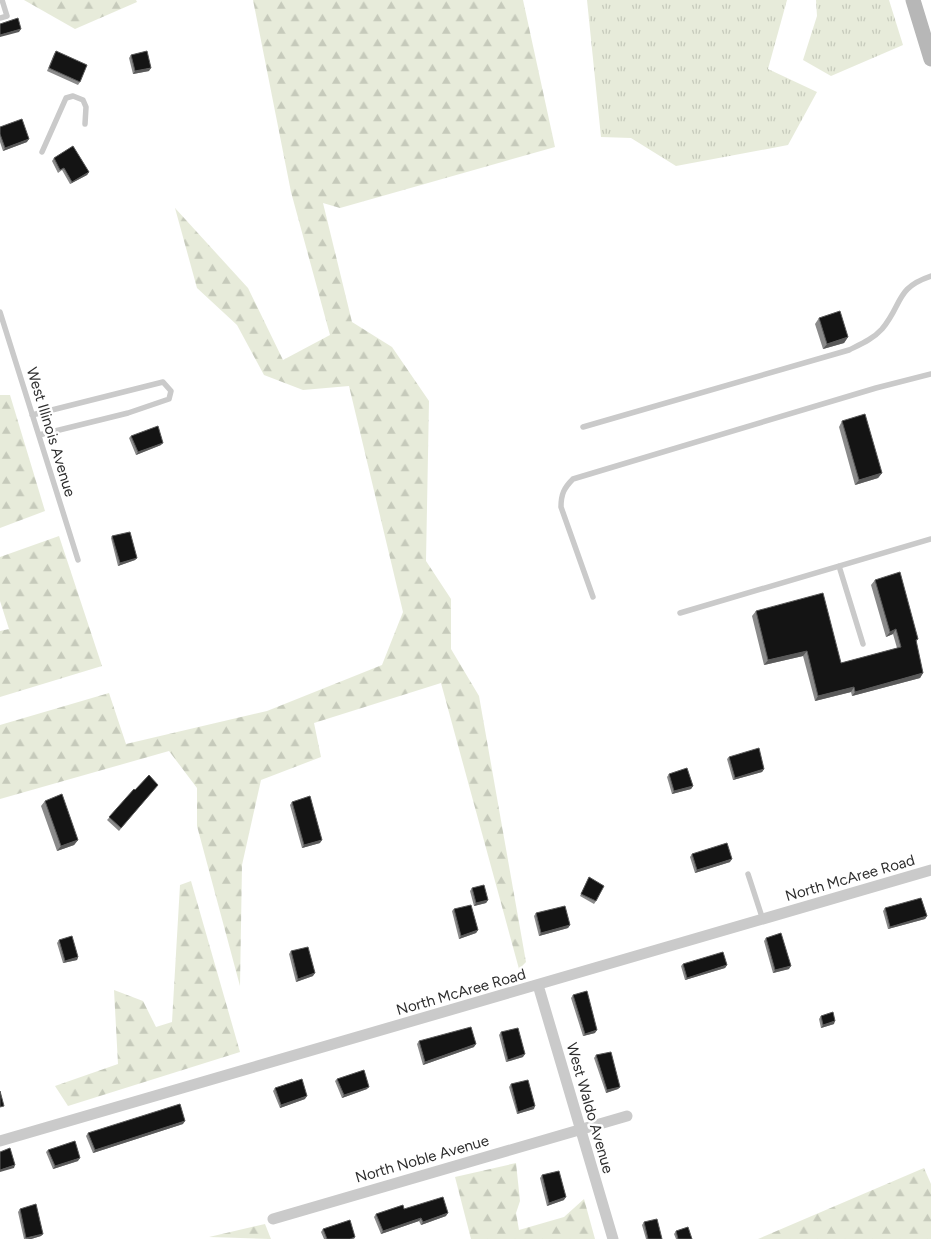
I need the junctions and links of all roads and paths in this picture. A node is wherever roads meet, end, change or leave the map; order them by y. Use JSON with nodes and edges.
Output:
{"nodes":[{"id":1,"x":2,"y":0,"type":"edge"},
{"id":2,"x":914,"y":0,"type":"edge"},
{"id":3,"x":0,"y":18,"type":"edge"},
{"id":4,"x":931,"y":60,"type":"edge"},
{"id":5,"x":85,"y":124,"type":"dead end"},
{"id":6,"x":42,"y":152,"type":"dead end"},
{"id":7,"x":931,"y":276,"type":"edge"},
{"id":8,"x":0,"y":312,"type":"edge"},
{"id":9,"x":931,"y":374,"type":"edge"},
{"id":10,"x":32,"y":415,"type":"junction"},
{"id":11,"x":583,"y":427,"type":"dead end"},
{"id":12,"x":39,"y":434,"type":"junction"},
{"id":13,"x":931,"y":540,"type":"edge"},
{"id":14,"x":78,"y":560,"type":"dead end"},
{"id":15,"x":839,"y":566,"type":"junction"},
{"id":16,"x":593,"y":597,"type":"dead end"},
{"id":17,"x":680,"y":613,"type":"dead end"},
{"id":18,"x":863,"y":644,"type":"dead end"},
{"id":19,"x":931,"y":870,"type":"edge"},
{"id":20,"x":748,"y":874,"type":"dead end"},
{"id":21,"x":763,"y":920,"type":"junction"},
{"id":22,"x":538,"y":985,"type":"junction"},
{"id":23,"x":627,"y":1116,"type":"dead end"},
{"id":24,"x":580,"y":1128,"type":"junction"},
{"id":25,"x":0,"y":1141,"type":"edge"},
{"id":26,"x":273,"y":1219,"type":"dead end"},
{"id":27,"x":613,"y":1239,"type":"edge"}],
"edges":[{"from":1,"to":3,"type":"lane"},
{"from":2,"to":4,"type":"main road"},
{"from":5,"to":6,"type":"lane"},
{"from":7,"to":11,"type":"lane"},
{"from":8,"to":10,"type":"lane","name":"West Illinois Avenue"},
{"from":9,"to":16,"type":"lane"},
{"from":10,"to":12,"type":"lane","name":"West Illinois Avenue"},
{"from":10,"to":12,"type":"lane"},
{"from":12,"to":14,"type":"lane","name":"West Illinois Avenue"},
{"from":13,"to":15,"type":"lane"},
{"from":15,"to":17,"type":"lane"},
{"from":15,"to":18,"type":"lane"},
{"from":19,"to":21,"type":"street","name":"North McAree Road"},
{"from":20,"to":21,"type":"lane"},
{"from":21,"to":22,"type":"street","name":"North McAree Road"},
{"from":22,"to":24,"type":"street","name":"West Waldo Avenue"},
{"from":22,"to":25,"type":"street","name":"North McAree Road"},
{"from":23,"to":24,"type":"street","name":"North Noble Avenue"},
{"from":24,"to":26,"type":"street","name":"North Noble Avenue"},
{"from":24,"to":27,"type":"street","name":"West Waldo Avenue"}]}
